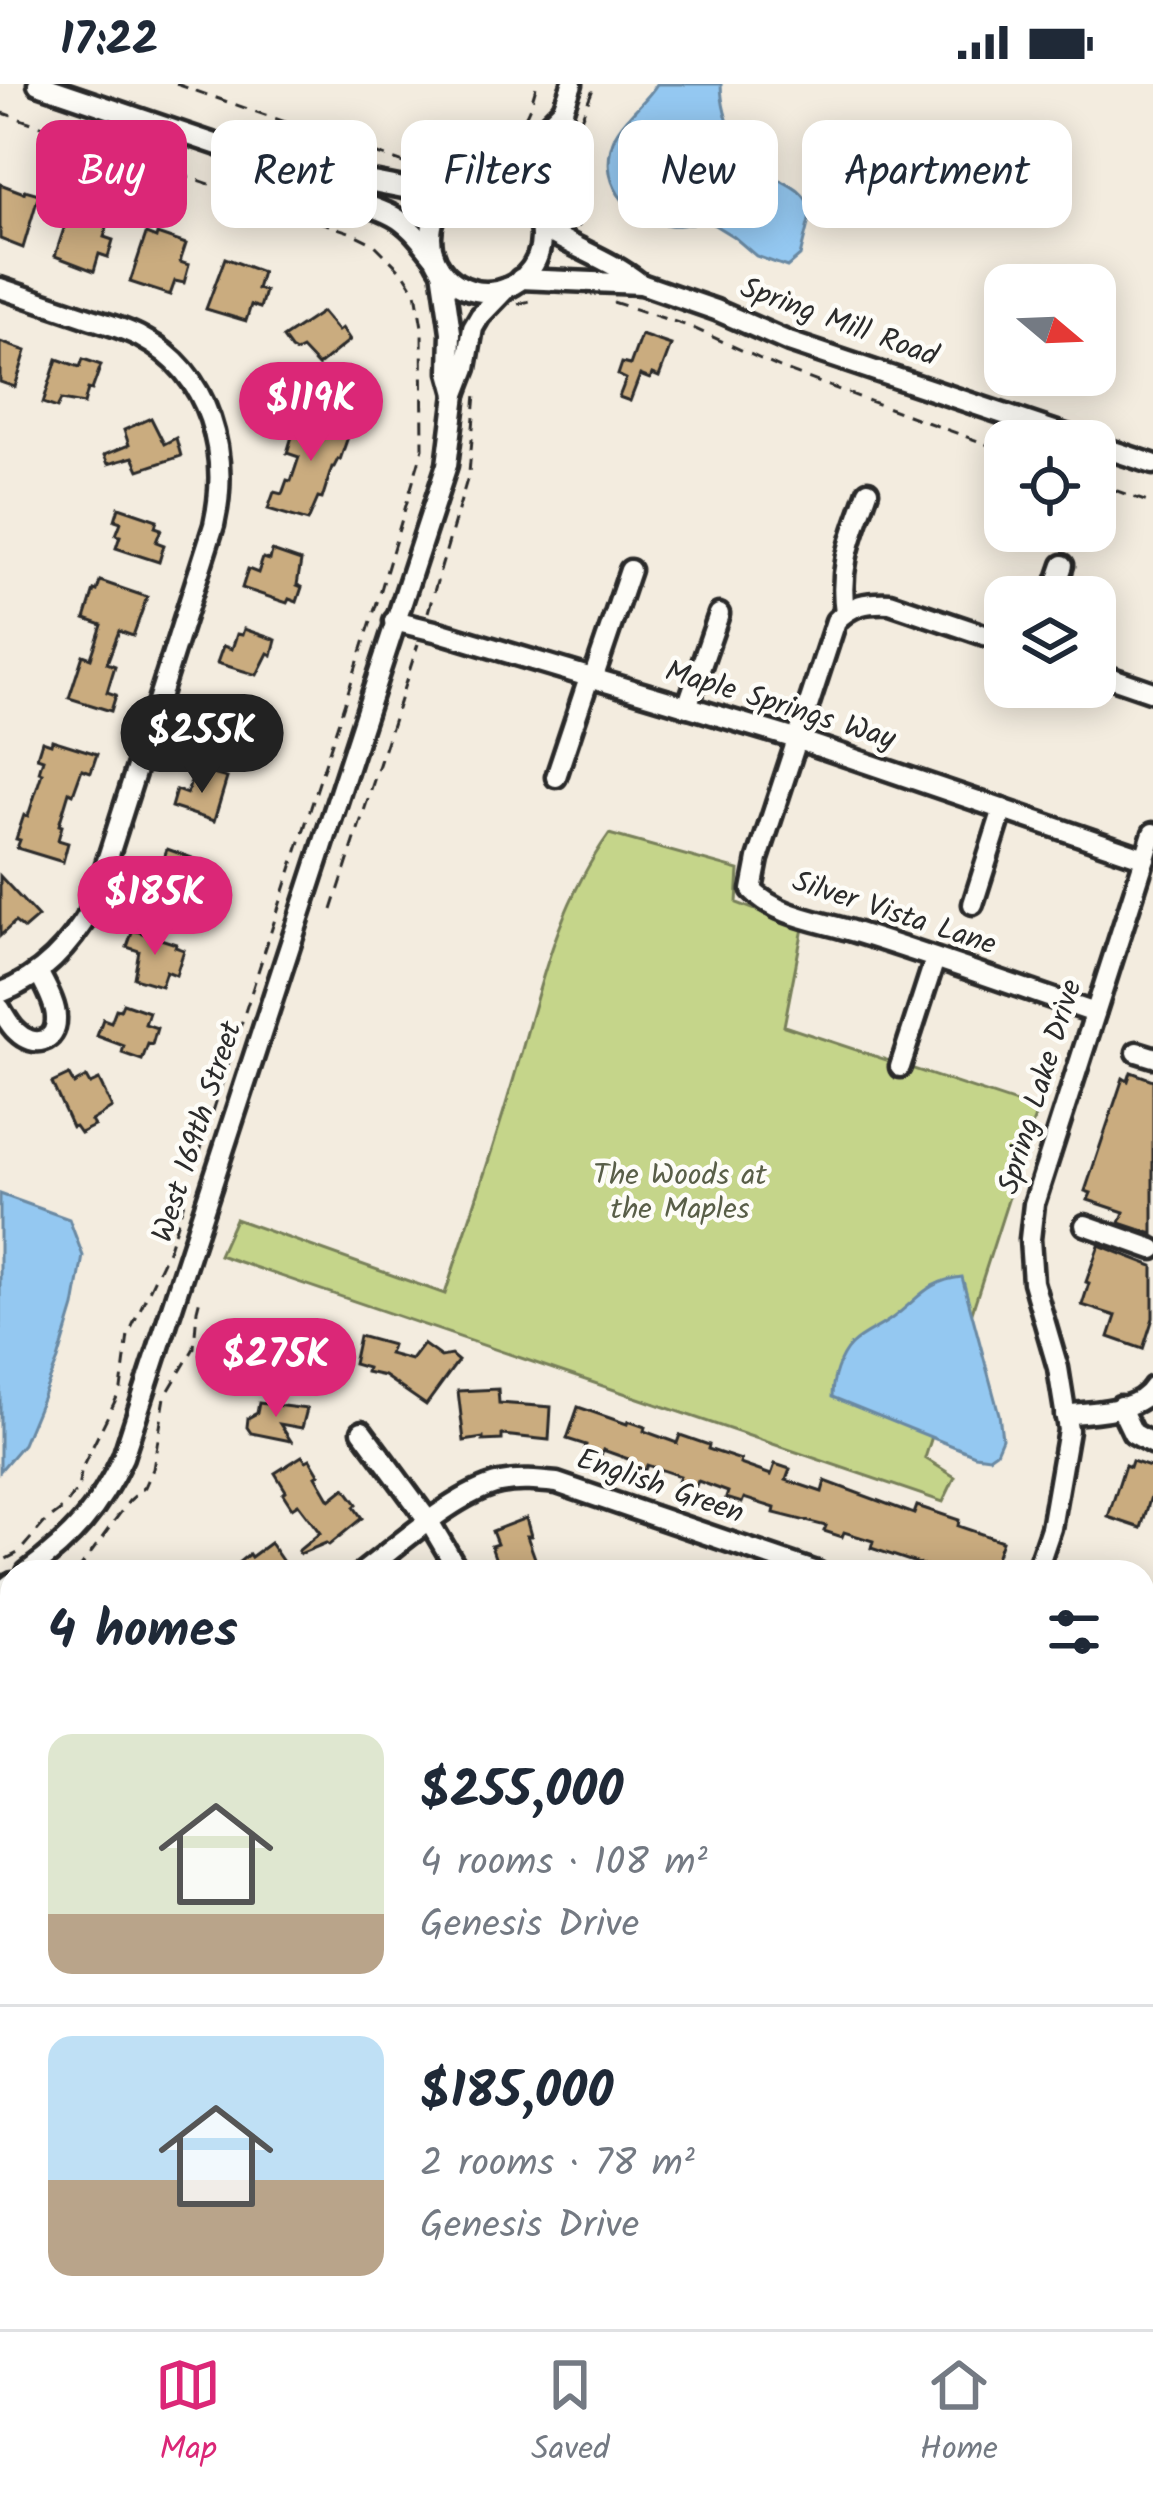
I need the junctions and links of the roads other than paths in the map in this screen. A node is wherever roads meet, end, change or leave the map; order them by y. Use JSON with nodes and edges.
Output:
{"nodes":[{"id":1,"x":38,"y":84,"type":"edge"},
{"id":2,"x":572,"y":84,"type":"edge"},
{"id":3,"x":563,"y":110,"type":"junction"},
{"id":4,"x":552,"y":120,"type":"edge"},
{"id":5,"x":561,"y":120,"type":"edge"},
{"id":6,"x":211,"y":143,"type":"edge"},
{"id":7,"x":377,"y":210,"type":"edge"},
{"id":8,"x":431,"y":228,"type":"edge"},
{"id":9,"x":540,"y":228,"type":"edge"},
{"id":10,"x":546,"y":228,"type":"edge"},
{"id":11,"x":438,"y":263,"type":"junction"},
{"id":12,"x":641,"y":284,"type":"junction"},
{"id":13,"x":0,"y":289,"type":"edge"},
{"id":14,"x":512,"y":291,"type":"junction"},
{"id":15,"x":456,"y":394,"type":"junction"},
{"id":16,"x":1021,"y":420,"type":"edge"},
{"id":17,"x":1116,"y":452,"type":"edge"},
{"id":18,"x":1153,"y":464,"type":"edge"},
{"id":19,"x":868,"y":491,"type":"dead end"},
{"id":20,"x":1063,"y":565,"type":"dead end"},
{"id":21,"x":630,"y":570,"type":"dead end"},
{"id":22,"x":1059,"y":576,"type":"edge"},
{"id":23,"x":845,"y":612,"type":"junction"},
{"id":24,"x":719,"y":614,"type":"dead end"},
{"id":25,"x":394,"y":621,"type":"junction"},
{"id":26,"x":984,"y":635,"type":"edge"},
{"id":27,"x":591,"y":678,"type":"junction"},
{"id":28,"x":1116,"y":679,"type":"edge"},
{"id":29,"x":1153,"y":692,"type":"edge"},
{"id":30,"x":687,"y":707,"type":"junction"},
{"id":31,"x":795,"y":743,"type":"junction"},
{"id":32,"x":556,"y":777,"type":"dead end"},
{"id":33,"x":1004,"y":809,"type":"junction"},
{"id":34,"x":1153,"y":833,"type":"edge"},
{"id":35,"x":1145,"y":858,"type":"junction"},
{"id":36,"x":973,"y":904,"type":"dead end"},
{"id":37,"x":935,"y":959,"type":"junction"},
{"id":38,"x":39,"y":973,"type":"junction"},
{"id":39,"x":9,"y":990,"type":"edge"},
{"id":40,"x":0,"y":1009,"type":"edge"},
{"id":41,"x":1095,"y":1013,"type":"junction"},
{"id":42,"x":900,"y":1067,"type":"dead end"},
{"id":43,"x":1085,"y":1225,"type":"dead end"},
{"id":44,"x":1153,"y":1249,"type":"edge"},
{"id":45,"x":1153,"y":1388,"type":"edge"},
{"id":46,"x":1120,"y":1406,"type":"junction"},
{"id":47,"x":1065,"y":1415,"type":"junction"},
{"id":48,"x":362,"y":1431,"type":"dead end"},
{"id":49,"x":1153,"y":1444,"type":"edge"},
{"id":50,"x":430,"y":1522,"type":"junction"},
{"id":51,"x":42,"y":1560,"type":"edge"},
{"id":52,"x":379,"y":1560,"type":"edge"},
{"id":53,"x":452,"y":1560,"type":"edge"},
{"id":54,"x":753,"y":1560,"type":"edge"},
{"id":55,"x":1040,"y":1560,"type":"edge"}],
"edges":[{"from":1,"to":6,"type":"street"},
{"from":2,"to":3,"type":"street"},
{"from":3,"to":4,"type":"street"},
{"from":3,"to":5,"type":"street"},
{"from":7,"to":11,"type":"street"},
{"from":8,"to":11,"type":"street"},
{"from":9,"to":14,"type":"street"},
{"from":10,"to":12,"type":"street","name":"Spring Mill Road"},
{"from":11,"to":14,"type":"street"},
{"from":11,"to":15,"type":"street","name":"West 169th Street"},
{"from":12,"to":14,"type":"street","name":"Spring Mill Road"},
{"from":12,"to":16,"type":"street","name":"Spring Mill Road"},
{"from":13,"to":38,"type":"street"},
{"from":14,"to":15,"type":"street","name":"West 169th Street"},
{"from":15,"to":25,"type":"street","name":"West 169th Street"},
{"from":17,"to":18,"type":"street"},
{"from":19,"to":23,"type":"street"},
{"from":20,"to":22,"type":"street"},
{"from":21,"to":27,"type":"street"},
{"from":23,"to":26,"type":"street"},
{"from":23,"to":31,"type":"street"},
{"from":24,"to":30,"type":"street"},
{"from":25,"to":27,"type":"street","name":"Maple Springs Way"},
{"from":25,"to":51,"type":"street","name":"West 169th Street"},
{"from":27,"to":30,"type":"street","name":"Maple Springs Way"},
{"from":27,"to":32,"type":"street"},
{"from":28,"to":29,"type":"street"},
{"from":30,"to":31,"type":"street","name":"Maple Springs Way"},
{"from":31,"to":33,"type":"street","name":"Maple Springs Way"},
{"from":31,"to":37,"type":"street","name":"Silver Vista Lane"},
{"from":33,"to":35,"type":"street","name":"Maple Springs Way"},
{"from":33,"to":36,"type":"street"},
{"from":34,"to":35,"type":"street","name":"Spring Lake Drive"},
{"from":35,"to":41,"type":"street","name":"Spring Lake Drive"},
{"from":37,"to":41,"type":"street","name":"Silver Vista Lane"},
{"from":37,"to":42,"type":"street"},
{"from":38,"to":39,"type":"street"},
{"from":38,"to":40,"type":"street"},
{"from":41,"to":47,"type":"street","name":"Spring Lake Drive"},
{"from":43,"to":44,"type":"street"},
{"from":45,"to":46,"type":"street"},
{"from":46,"to":47,"type":"street"},
{"from":46,"to":49,"type":"street"},
{"from":47,"to":55,"type":"street","name":"Spring Lake Drive"},
{"from":48,"to":50,"type":"street"},
{"from":50,"to":52,"type":"street","name":"English Green"},
{"from":50,"to":53,"type":"street"},
{"from":50,"to":54,"type":"street","name":"English Green"}]}
